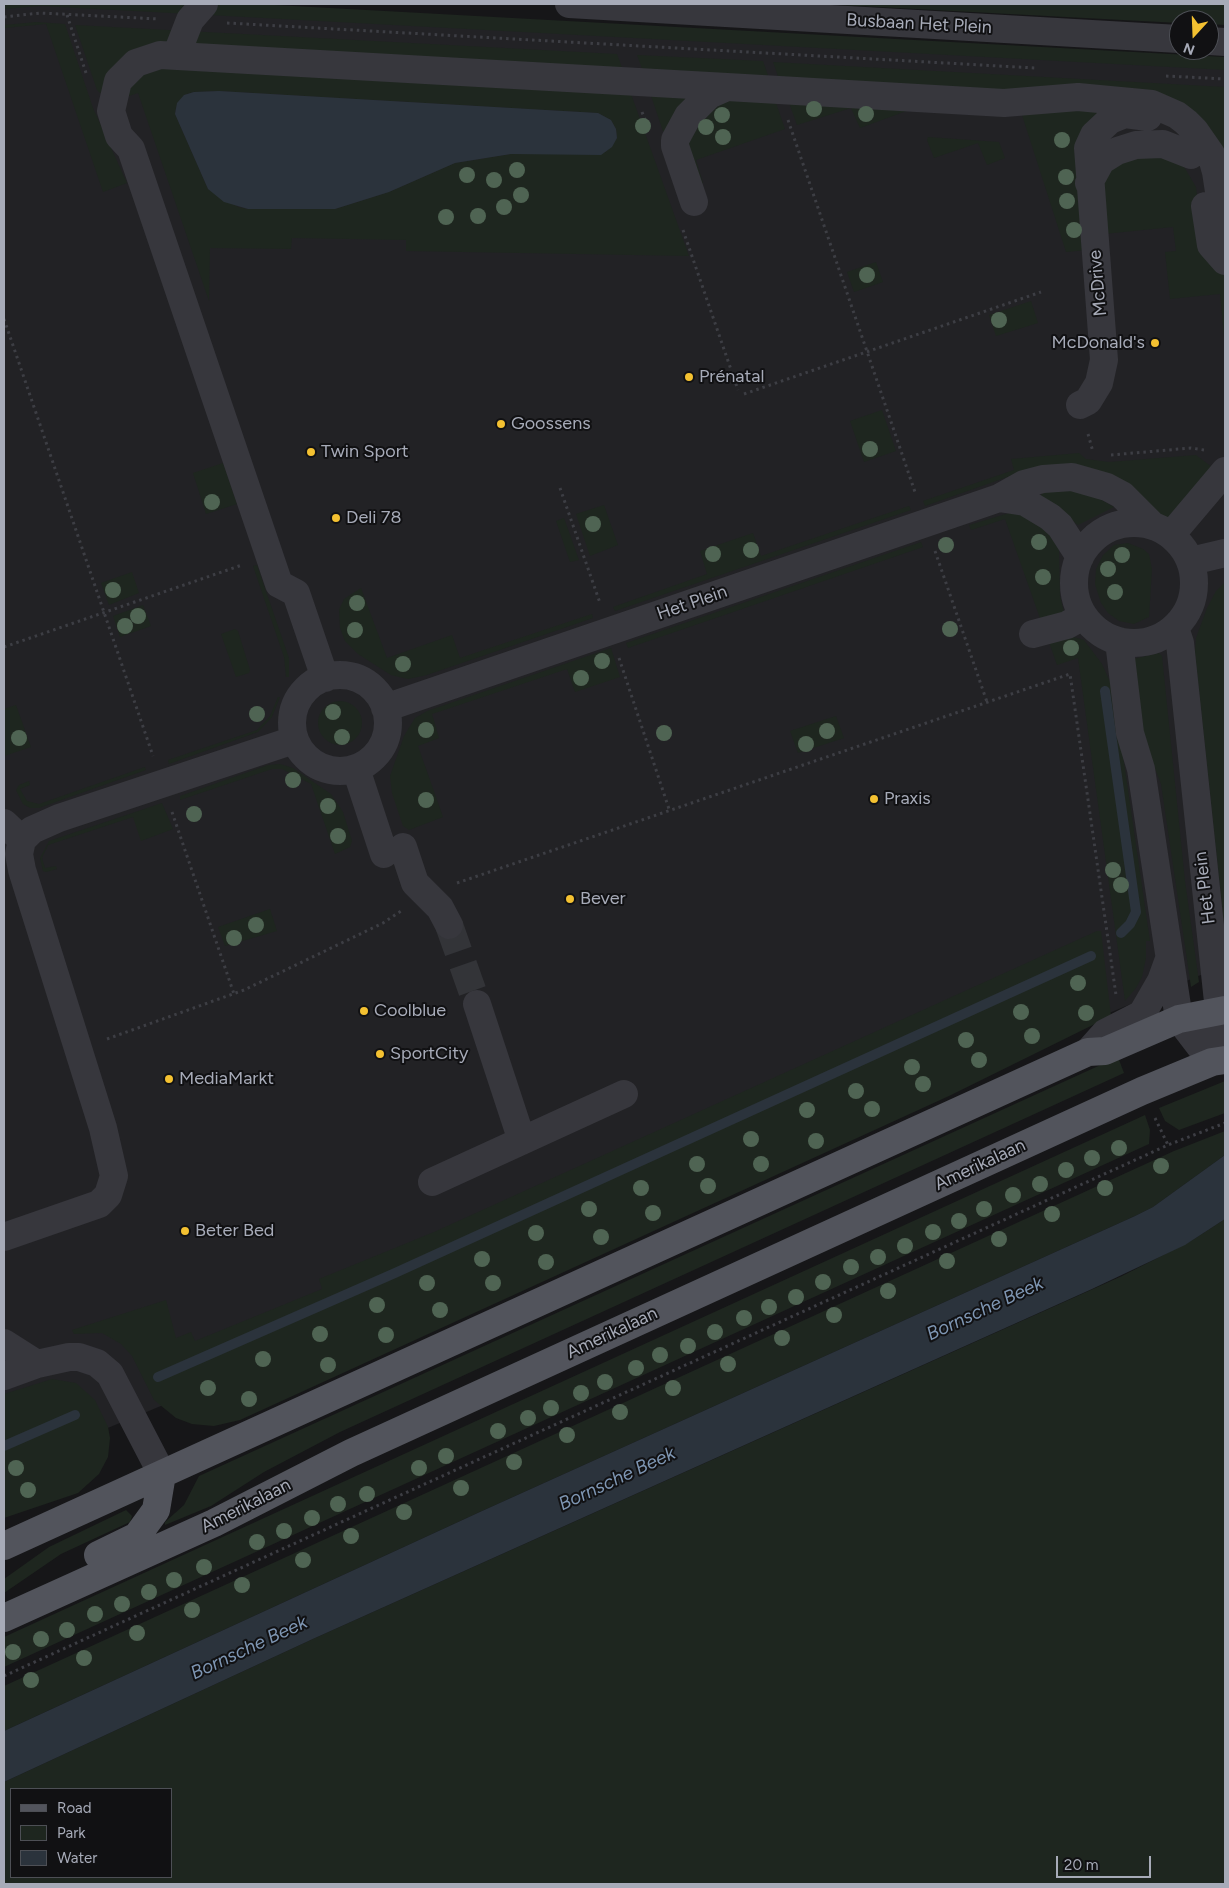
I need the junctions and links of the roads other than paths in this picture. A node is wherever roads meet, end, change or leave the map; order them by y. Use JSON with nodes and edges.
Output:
{"nodes":[{"id":1,"x":568,"y":4,"type":"edge"},
{"id":2,"x":191,"y":9,"type":"edge"},
{"id":3,"x":1169,"y":38,"type":"edge"},
{"id":4,"x":176,"y":56,"type":"junction"},
{"id":5,"x":727,"y":87,"type":"junction"},
{"id":6,"x":694,"y":202,"type":"dead end"},
{"id":7,"x":1225,"y":231,"type":"edge"},
{"id":8,"x":1225,"y":261,"type":"edge"},
{"id":9,"x":1080,"y":405,"type":"road end"},
{"id":10,"x":1225,"y":471,"type":"edge"},
{"id":11,"x":999,"y":498,"type":"junction"},
{"id":12,"x":1162,"y":530,"type":"junction"},
{"id":13,"x":1225,"y":553,"type":"edge"},
{"id":14,"x":1080,"y":557,"type":"junction"},
{"id":15,"x":1190,"y":562,"type":"junction"},
{"id":16,"x":1083,"y":616,"type":"junction"},
{"id":17,"x":1175,"y":628,"type":"junction"},
{"id":18,"x":1033,"y":634,"type":"dead end"},
{"id":19,"x":1119,"y":641,"type":"junction"},
{"id":20,"x":325,"y":678,"type":"junction"},
{"id":21,"x":385,"y":708,"type":"junction"},
{"id":22,"x":294,"y":740,"type":"junction"},
{"id":23,"x":356,"y":769,"type":"junction"},
{"id":24,"x":13,"y":832,"type":"edge"},
{"id":25,"x":449,"y":925,"type":"tunnel mouth"},
{"id":26,"x":1169,"y":958,"type":"junction"},
{"id":27,"x":477,"y":1004,"type":"tunnel mouth"},
{"id":28,"x":1222,"y":1011,"type":"edge"},
{"id":29,"x":1179,"y":1019,"type":"junction"},
{"id":30,"x":1088,"y":1052,"type":"junction"},
{"id":31,"x":1219,"y":1061,"type":"edge"},
{"id":32,"x":624,"y":1094,"type":"dead end"},
{"id":33,"x":522,"y":1141,"type":"junction"},
{"id":34,"x":432,"y":1182,"type":"dead end"},
{"id":35,"x":4,"y":1237,"type":"edge"},
{"id":36,"x":4,"y":1343,"type":"edge"},
{"id":37,"x":37,"y":1364,"type":"junction"},
{"id":38,"x":4,"y":1376,"type":"edge"},
{"id":39,"x":162,"y":1474,"type":"junction"},
{"id":40,"x":4,"y":1546,"type":"edge"},
{"id":41,"x":4,"y":1616,"type":"edge"}],
"edges":[{"from":1,"to":3,"type":"street","name":"Busbaan Het Plein"},
{"from":2,"to":4,"type":"street"},
{"from":4,"to":5,"type":"street"},
{"from":4,"to":20,"type":"street"},
{"from":5,"to":6,"type":"street"},
{"from":5,"to":7,"type":"street"},
{"from":8,"to":9,"type":"street","name":"McDrive"},
{"from":10,"to":12,"type":"street"},
{"from":11,"to":12,"type":"street","name":"Het Plein"},
{"from":11,"to":14,"type":"street","name":"Het Plein"},
{"from":11,"to":21,"type":"street","name":"Het Plein"},
{"from":12,"to":14,"type":"street"},
{"from":12,"to":15,"type":"street"},
{"from":13,"to":15,"type":"street"},
{"from":14,"to":16,"type":"street"},
{"from":15,"to":17,"type":"street"},
{"from":16,"to":18,"type":"street"},
{"from":16,"to":19,"type":"street"},
{"from":17,"to":19,"type":"street"},
{"from":17,"to":28,"type":"street","name":"Het Plein"},
{"from":19,"to":26,"type":"street"},
{"from":20,"to":21,"type":"street"},
{"from":20,"to":22,"type":"street"},
{"from":21,"to":23,"type":"street"},
{"from":22,"to":23,"type":"street"},
{"from":22,"to":24,"type":"street"},
{"from":23,"to":25,"type":"street"},
{"from":24,"to":35,"type":"street"},
{"from":26,"to":29,"type":"street"},
{"from":26,"to":30,"type":"street"},
{"from":27,"to":33,"type":"street"},
{"from":28,"to":29,"type":"main road"},
{"from":28,"to":31,"type":"street","name":"Het Plein"},
{"from":29,"to":30,"type":"main road"},
{"from":29,"to":31,"type":"street"},
{"from":30,"to":39,"type":"main road"},
{"from":31,"to":41,"type":"main road","name":"Amerikalaan"},
{"from":32,"to":33,"type":"street"},
{"from":33,"to":34,"type":"street"},
{"from":36,"to":37,"type":"street"},
{"from":37,"to":38,"type":"street"},
{"from":37,"to":39,"type":"street"},
{"from":39,"to":40,"type":"main road"},
{"from":39,"to":41,"type":"main road"}]}
